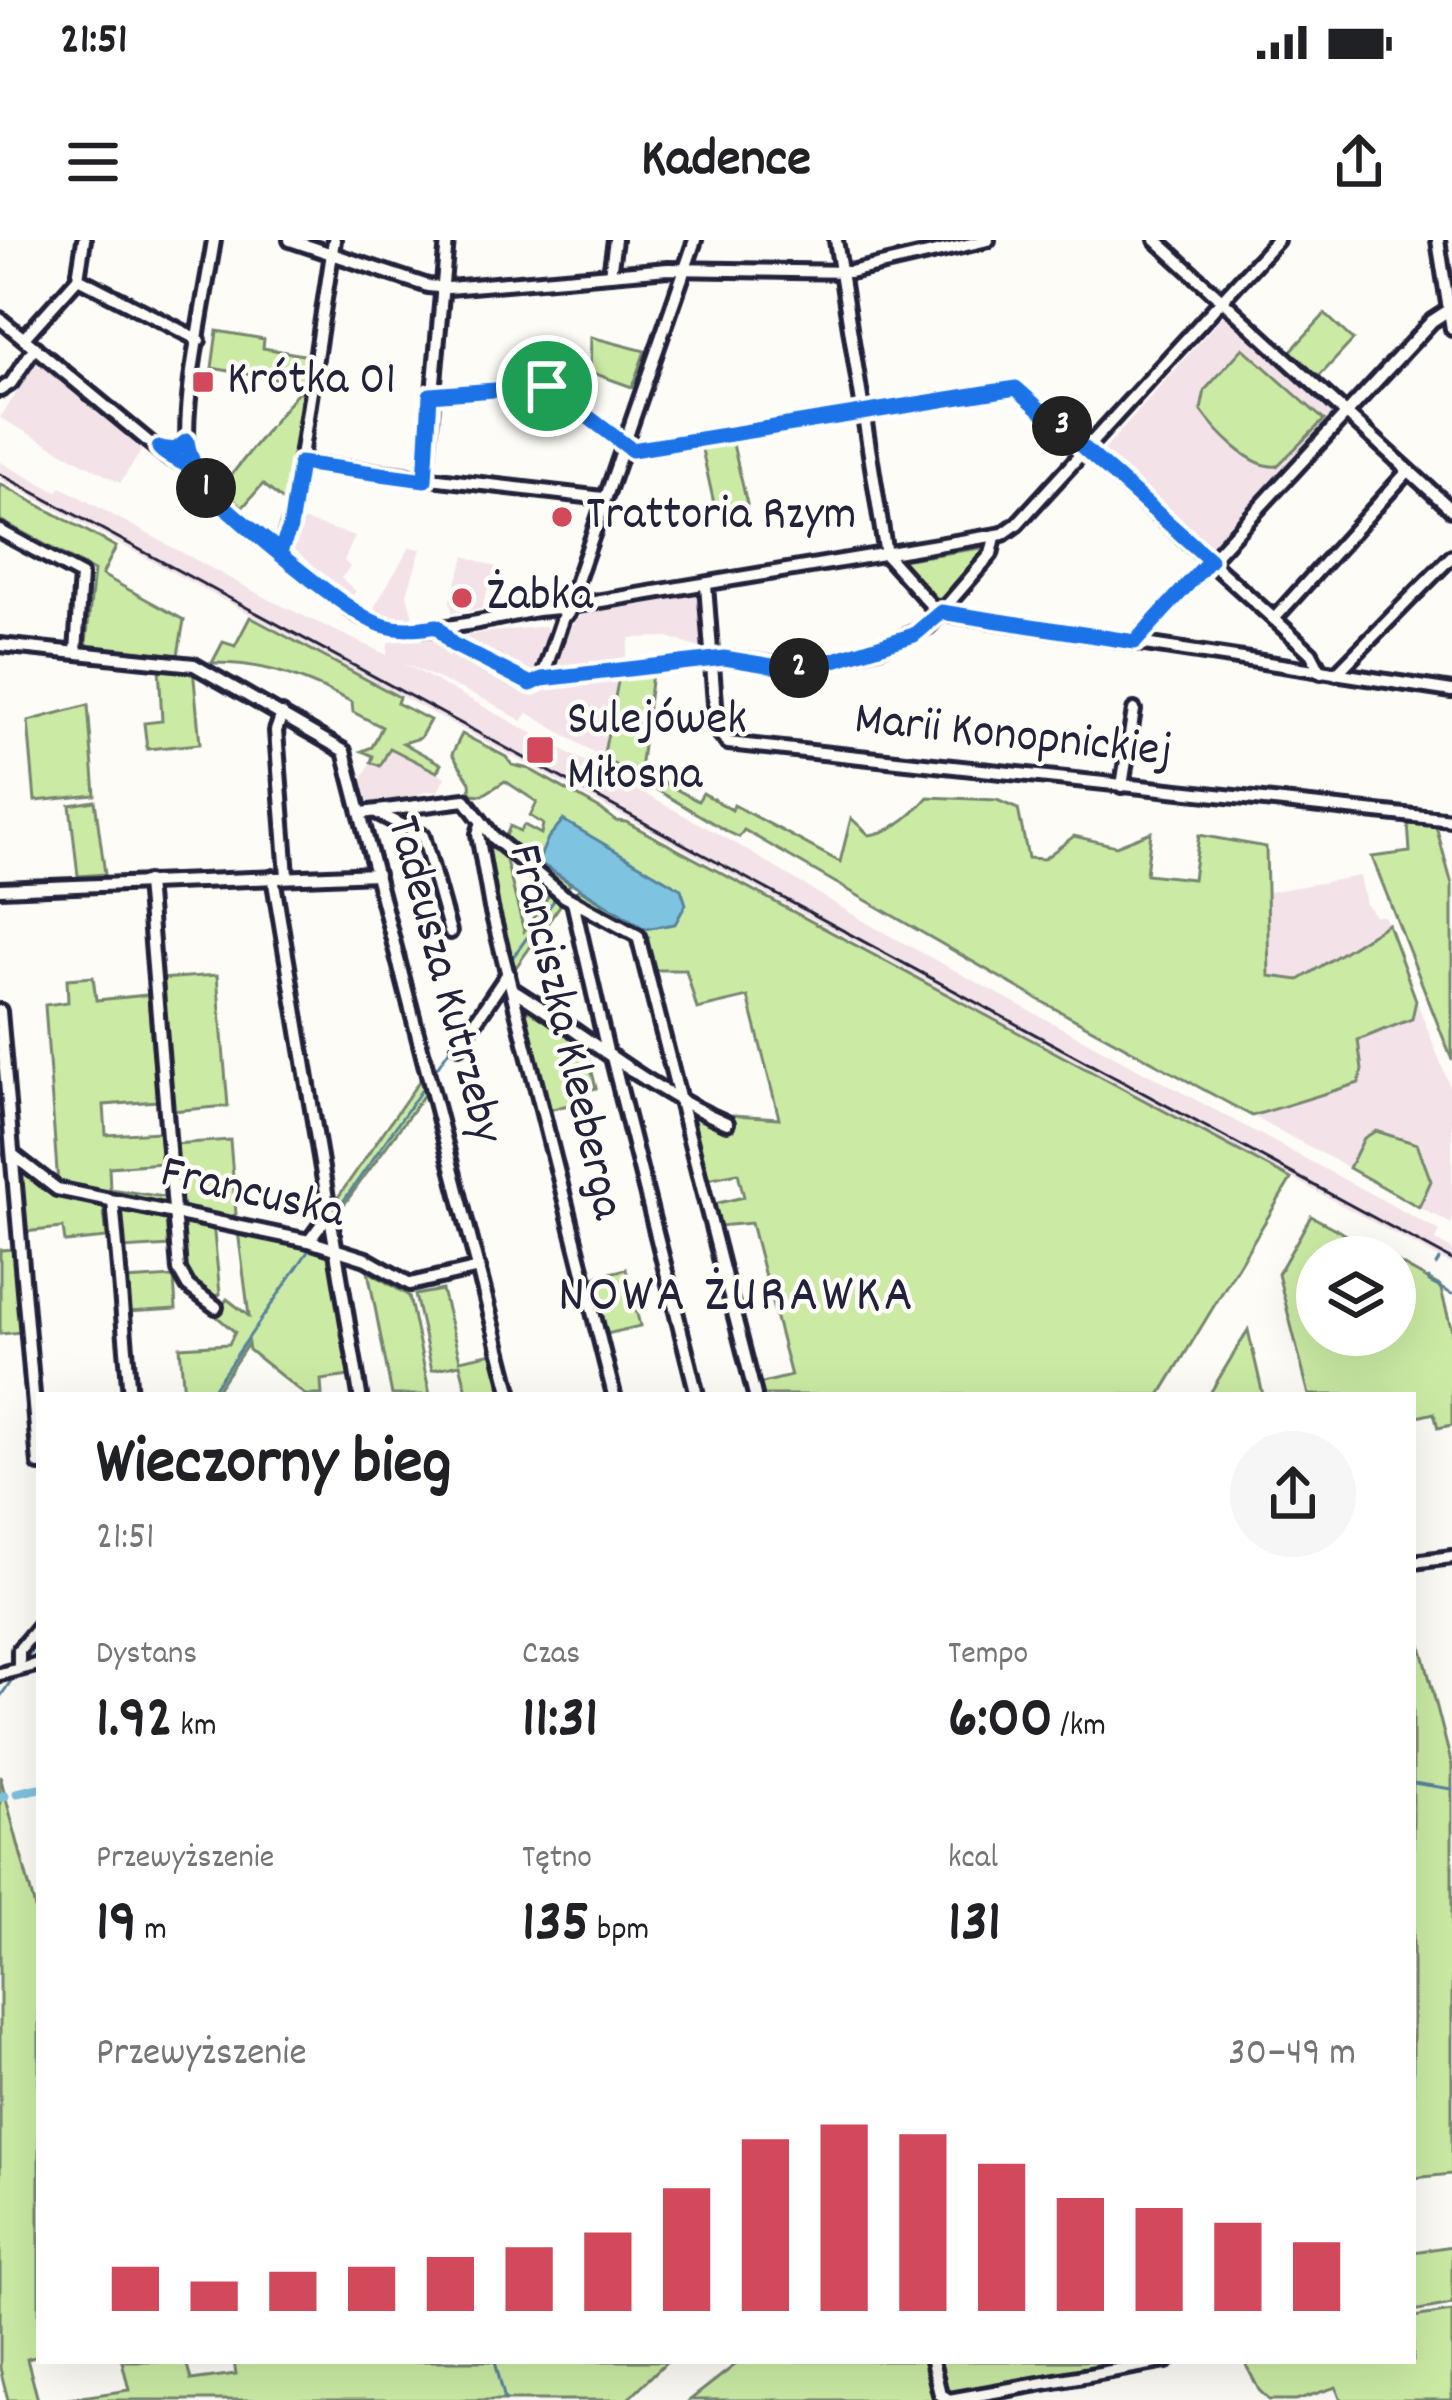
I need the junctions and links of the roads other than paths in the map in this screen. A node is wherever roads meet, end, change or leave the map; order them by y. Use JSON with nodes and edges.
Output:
{"nodes":[{"id":1,"x":84,"y":240,"type":"edge"},
{"id":2,"x":214,"y":240,"type":"edge"},
{"id":3,"x":290,"y":240,"type":"edge"},
{"id":4,"x":447,"y":240,"type":"edge"},
{"id":5,"x":615,"y":240,"type":"edge"},
{"id":6,"x":695,"y":240,"type":"edge"},
{"id":7,"x":836,"y":240,"type":"edge"},
{"id":8,"x":988,"y":240,"type":"edge"},
{"id":9,"x":1156,"y":240,"type":"edge"},
{"id":10,"x":1277,"y":240,"type":"edge"},
{"id":11,"x":1438,"y":240,"type":"edge"},
{"id":12,"x":333,"y":246,"type":"edge"},
{"id":13,"x":685,"y":269,"type":"junction"},
{"id":14,"x":841,"y":272,"type":"junction"},
{"id":15,"x":610,"y":274,"type":"junction"},
{"id":16,"x":78,"y":278,"type":"junction"},
{"id":17,"x":440,"y":288,"type":"junction"},
{"id":18,"x":1222,"y":301,"type":"junction"},
{"id":19,"x":1449,"y":310,"type":"edge"},
{"id":20,"x":0,"y":319,"type":"edge"},
{"id":21,"x":1452,"y":329,"type":"edge"},
{"id":22,"x":199,"y":340,"type":"junction"},
{"id":23,"x":30,"y":342,"type":"junction"},
{"id":24,"x":0,"y":390,"type":"edge"},
{"id":25,"x":430,"y":395,"type":"junction"},
{"id":26,"x":864,"y":412,"type":"junction"},
{"id":27,"x":1344,"y":414,"type":"junction"},
{"id":28,"x":187,"y":441,"type":"junction"},
{"id":29,"x":622,"y":446,"type":"junction"},
{"id":30,"x":159,"y":448,"type":"junction"},
{"id":31,"x":1087,"y":448,"type":"junction"},
{"id":32,"x":300,"y":463,"type":"junction"},
{"id":33,"x":194,"y":469,"type":"junction"},
{"id":34,"x":1408,"y":470,"type":"junction"},
{"id":35,"x":425,"y":480,"type":"junction"},
{"id":36,"x":603,"y":498,"type":"junction"},
{"id":37,"x":1452,"y":510,"type":"edge"},
{"id":38,"x":0,"y":531,"type":"edge"},
{"id":39,"x":995,"y":537,"type":"junction"},
{"id":40,"x":280,"y":551,"type":"junction"},
{"id":41,"x":886,"y":555,"type":"junction"},
{"id":42,"x":1452,"y":556,"type":"edge"},
{"id":43,"x":1210,"y":560,"type":"junction"},
{"id":44,"x":706,"y":585,"type":"junction"},
{"id":45,"x":566,"y":607,"type":"junction"},
{"id":46,"x":941,"y":612,"type":"junction"},
{"id":47,"x":1274,"y":619,"type":"junction"},
{"id":48,"x":437,"y":626,"type":"junction"},
{"id":49,"x":1150,"y":626,"type":"junction"},
{"id":50,"x":1135,"y":642,"type":"junction"},
{"id":51,"x":0,"y":645,"type":"edge"},
{"id":52,"x":1155,"y":645,"type":"junction"},
{"id":53,"x":76,"y":652,"type":"junction"},
{"id":54,"x":714,"y":659,"type":"junction"},
{"id":55,"x":1321,"y":672,"type":"junction"},
{"id":56,"x":1336,"y":674,"type":"junction"},
{"id":57,"x":542,"y":679,"type":"junction"},
{"id":58,"x":1452,"y":691,"type":"edge"},
{"id":59,"x":1134,"y":710,"type":"dead end"},
{"id":60,"x":282,"y":714,"type":"junction"},
{"id":61,"x":1122,"y":786,"type":"junction"},
{"id":62,"x":368,"y":812,"type":"junction"},
{"id":63,"x":1452,"y":820,"type":"edge"},
{"id":64,"x":481,"y":825,"type":"junction"},
{"id":65,"x":377,"y":874,"type":"junction"},
{"id":66,"x":287,"y":876,"type":"junction"},
{"id":67,"x":273,"y":877,"type":"junction"},
{"id":68,"x":147,"y":882,"type":"junction"},
{"id":69,"x":0,"y":889,"type":"edge"},
{"id":70,"x":573,"y":902,"type":"junction"},
{"id":71,"x":450,"y":932,"type":"dead end"},
{"id":72,"x":508,"y":973,"type":"junction"},
{"id":73,"x":512,"y":988,"type":"junction"},
{"id":74,"x":0,"y":1011,"type":"edge"},
{"id":75,"x":459,"y":1046,"type":"dead end"},
{"id":76,"x":610,"y":1055,"type":"junction"},
{"id":77,"x":682,"y":1104,"type":"junction"},
{"id":78,"x":728,"y":1123,"type":"dead end"},
{"id":79,"x":13,"y":1155,"type":"junction"},
{"id":80,"x":0,"y":1162,"type":"edge"},
{"id":81,"x":13,"y":1173,"type":"junction"},
{"id":82,"x":113,"y":1201,"type":"junction"},
{"id":83,"x":176,"y":1211,"type":"junction"},
{"id":84,"x":328,"y":1214,"type":"junction"},
{"id":85,"x":309,"y":1241,"type":"junction"},
{"id":86,"x":336,"y":1250,"type":"junction"},
{"id":87,"x":479,"y":1268,"type":"junction"},
{"id":88,"x":216,"y":1307,"type":"dead end"},
{"id":89,"x":130,"y":1392,"type":"edge"},
{"id":90,"x":360,"y":1392,"type":"edge"},
{"id":91,"x":510,"y":1392,"type":"edge"},
{"id":92,"x":613,"y":1392,"type":"edge"},
{"id":93,"x":696,"y":1392,"type":"edge"},
{"id":94,"x":754,"y":1392,"type":"edge"},
{"id":95,"x":36,"y":1430,"type":"edge"},
{"id":96,"x":1452,"y":1557,"type":"edge"},
{"id":97,"x":1416,"y":1562,"type":"edge"},
{"id":98,"x":36,"y":1630,"type":"edge"},
{"id":99,"x":36,"y":1665,"type":"edge"},
{"id":100,"x":19,"y":1669,"type":"junction"},
{"id":101,"x":0,"y":1674,"type":"edge"},
{"id":102,"x":933,"y":2364,"type":"edge"},
{"id":103,"x":1152,"y":2364,"type":"edge"},
{"id":104,"x":1043,"y":2385,"type":"junction"},
{"id":105,"x":949,"y":2400,"type":"edge"},
{"id":106,"x":1036,"y":2400,"type":"edge"}],
"edges":[{"from":1,"to":16,"type":"street"},
{"from":2,"to":22,"type":"street"},
{"from":3,"to":12,"type":"street"},
{"from":4,"to":17,"type":"street"},
{"from":5,"to":15,"type":"street"},
{"from":6,"to":13,"type":"street"},
{"from":7,"to":14,"type":"street"},
{"from":8,"to":14,"type":"street"},
{"from":9,"to":18,"type":"street"},
{"from":10,"to":18,"type":"street"},
{"from":11,"to":19,"type":"street"},
{"from":12,"to":17,"type":"street"},
{"from":12,"to":32,"type":"street"},
{"from":13,"to":14,"type":"street"},
{"from":13,"to":15,"type":"street"},
{"from":13,"to":29,"type":"street"},
{"from":14,"to":26,"type":"street"},
{"from":15,"to":17,"type":"street"},
{"from":16,"to":22,"type":"street"},
{"from":16,"to":23,"type":"street"},
{"from":17,"to":25,"type":"street"},
{"from":18,"to":27,"type":"street"},
{"from":18,"to":31,"type":"street"},
{"from":19,"to":21,"type":"street"},
{"from":19,"to":27,"type":"street"},
{"from":20,"to":23,"type":"street"},
{"from":22,"to":28,"type":"street"},
{"from":23,"to":24,"type":"street"},
{"from":23,"to":30,"type":"street"},
{"from":25,"to":29,"type":"street"},
{"from":25,"to":35,"type":"street"},
{"from":26,"to":29,"type":"street"},
{"from":26,"to":31,"type":"street"},
{"from":26,"to":41,"type":"street"},
{"from":27,"to":34,"type":"street"},
{"from":27,"to":43,"type":"street"},
{"from":28,"to":30,"type":"street"},
{"from":28,"to":33,"type":"street"},
{"from":29,"to":36,"type":"street"},
{"from":30,"to":33,"type":"street"},
{"from":31,"to":39,"type":"street"},
{"from":31,"to":43,"type":"street"},
{"from":32,"to":35,"type":"street"},
{"from":32,"to":40,"type":"street"},
{"from":33,"to":40,"type":"street"},
{"from":34,"to":37,"type":"street"},
{"from":34,"to":47,"type":"street"},
{"from":35,"to":36,"type":"street"},
{"from":36,"to":45,"type":"street"},
{"from":38,"to":53,"type":"street"},
{"from":39,"to":41,"type":"street"},
{"from":39,"to":46,"type":"street"},
{"from":40,"to":48,"type":"street"},
{"from":41,"to":44,"type":"street"},
{"from":41,"to":46,"type":"street"},
{"from":42,"to":56,"type":"street"},
{"from":43,"to":47,"type":"street"},
{"from":43,"to":49,"type":"street"},
{"from":44,"to":45,"type":"street"},
{"from":44,"to":54,"type":"street","name":"Marii Konopnickiej"},
{"from":45,"to":48,"type":"street"},
{"from":45,"to":57,"type":"street"},
{"from":46,"to":50,"type":"street"},
{"from":46,"to":54,"type":"street"},
{"from":47,"to":55,"type":"street"},
{"from":48,"to":57,"type":"street"},
{"from":49,"to":50,"type":"street"},
{"from":49,"to":52,"type":"street"},
{"from":50,"to":52,"type":"street"},
{"from":51,"to":53,"type":"street"},
{"from":52,"to":55,"type":"street"},
{"from":53,"to":60,"type":"street","name":"Tadeusza Kutrzeby"},
{"from":54,"to":57,"type":"street"},
{"from":54,"to":61,"type":"street","name":"Marii Konopnickiej"},
{"from":55,"to":56,"type":"street"},
{"from":56,"to":58,"type":"street"},
{"from":59,"to":61,"type":"street"},
{"from":60,"to":62,"type":"street","name":"Tadeusza Kutrzeby"},
{"from":60,"to":66,"type":"street"},
{"from":61,"to":63,"type":"street","name":"Marii Konopnickiej"},
{"from":62,"to":64,"type":"street"},
{"from":62,"to":65,"type":"street","name":"Tadeusza Kutrzeby"},
{"from":62,"to":71,"type":"street"},
{"from":64,"to":70,"type":"street"},
{"from":64,"to":72,"type":"street","name":"Franciszka Kleeberga"},
{"from":65,"to":66,"type":"street"},
{"from":65,"to":87,"type":"street","name":"Tadeusza Kutrzeby"},
{"from":66,"to":67,"type":"street"},
{"from":67,"to":68,"type":"street"},
{"from":67,"to":84,"type":"street"},
{"from":68,"to":69,"type":"street"},
{"from":68,"to":83,"type":"street"},
{"from":70,"to":76,"type":"street"},
{"from":70,"to":77,"type":"street"},
{"from":72,"to":73,"type":"street","name":"Franciszka Kleeberga"},
{"from":72,"to":75,"type":"street"},
{"from":73,"to":76,"type":"street"},
{"from":73,"to":92,"type":"street","name":"Franciszka Kleeberga"},
{"from":74,"to":79,"type":"street"},
{"from":76,"to":77,"type":"street"},
{"from":76,"to":93,"type":"street"},
{"from":77,"to":78,"type":"street"},
{"from":77,"to":94,"type":"street"},
{"from":79,"to":81,"type":"street"},
{"from":79,"to":82,"type":"street","name":"Francuska"},
{"from":80,"to":81,"type":"street"},
{"from":81,"to":95,"type":"street"},
{"from":82,"to":83,"type":"street","name":"Francuska"},
{"from":82,"to":89,"type":"street"},
{"from":83,"to":85,"type":"street","name":"Francuska"},
{"from":83,"to":88,"type":"street"},
{"from":84,"to":85,"type":"street"},
{"from":84,"to":86,"type":"street"},
{"from":85,"to":86,"type":"street","name":"Francuska"},
{"from":86,"to":87,"type":"street","name":"Francuska"},
{"from":86,"to":90,"type":"street"},
{"from":87,"to":91,"type":"street","name":"Tadeusza Kutrzeby"},
{"from":96,"to":97,"type":"street"},
{"from":98,"to":100,"type":"street"},
{"from":99,"to":100,"type":"street"},
{"from":100,"to":101,"type":"street"},
{"from":102,"to":105,"type":"street"},
{"from":103,"to":104,"type":"street"},
{"from":104,"to":105,"type":"street"},
{"from":104,"to":106,"type":"street"}]}
